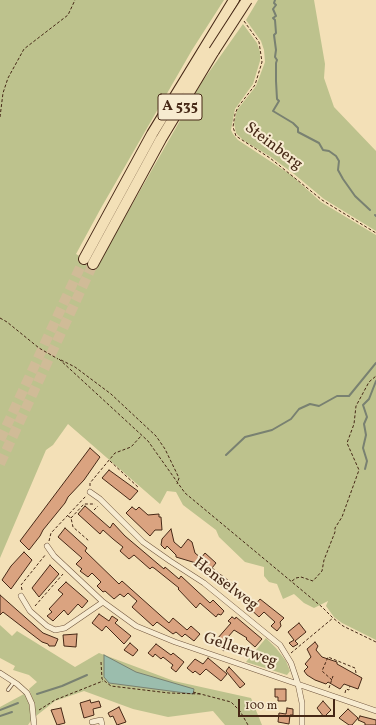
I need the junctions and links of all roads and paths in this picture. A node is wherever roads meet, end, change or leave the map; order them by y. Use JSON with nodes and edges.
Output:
{"nodes":[{"id":1,"x":75,"y":0,"type":"edge"},
{"id":2,"x":234,"y":0,"type":"edge"},
{"id":3,"x":247,"y":0,"type":"edge"},
{"id":4,"x":242,"y":16,"type":"dead end"},
{"id":5,"x":209,"y":48,"type":"junction"},
{"id":6,"x":0,"y":117,"type":"edge"},
{"id":7,"x":376,"y":233,"type":"edge"},
{"id":8,"x":89,"y":261,"type":"tunnel mouth"},
{"id":9,"x":0,"y":318,"type":"edge"},
{"id":10,"x":59,"y":359,"type":"junction"},
{"id":11,"x":376,"y":376,"type":"edge"},
{"id":12,"x":142,"y":435,"type":"junction"},
{"id":13,"x":109,"y":461,"type":"junction"},
{"id":14,"x":90,"y":483,"type":"dead end"},
{"id":15,"x":177,"y":485,"type":"junction"},
{"id":16,"x":139,"y":488,"type":"dead end"},
{"id":17,"x":90,"y":492,"type":"dead end"},
{"id":18,"x":81,"y":500,"type":"dead end"},
{"id":19,"x":94,"y":510,"type":"dead end"},
{"id":20,"x":67,"y":516,"type":"junction"},
{"id":21,"x":71,"y":518,"type":"junction"},
{"id":22,"x":89,"y":541,"type":"dead end"},
{"id":23,"x":49,"y":547,"type":"junction"},
{"id":24,"x":68,"y":569,"type":"junction"},
{"id":25,"x":292,"y":582,"type":"junction"},
{"id":26,"x":21,"y":596,"type":"joint"},
{"id":27,"x":103,"y":602,"type":"junction"},
{"id":28,"x":30,"y":611,"type":"junction"},
{"id":29,"x":333,"y":618,"type":"junction"},
{"id":30,"x":376,"y":642,"type":"edge"},
{"id":31,"x":288,"y":656,"type":"junction"},
{"id":32,"x":102,"y":662,"type":"dead end"},
{"id":33,"x":0,"y":673,"type":"edge"},
{"id":34,"x":356,"y":673,"type":"dead end"},
{"id":35,"x":333,"y":676,"type":"dead end"},
{"id":36,"x":332,"y":680,"type":"junction"},
{"id":37,"x":103,"y":681,"type":"junction"},
{"id":38,"x":15,"y":682,"type":"junction"},
{"id":39,"x":298,"y":684,"type":"junction"},
{"id":40,"x":350,"y":686,"type":"dead end"},
{"id":41,"x":8,"y":690,"type":"dead end"},
{"id":42,"x":193,"y":692,"type":"dead end"},
{"id":43,"x":202,"y":694,"type":"junction"},
{"id":44,"x":327,"y":694,"type":"junction"},
{"id":45,"x":344,"y":695,"type":"dead end"},
{"id":46,"x":376,"y":711,"type":"edge"},
{"id":47,"x":33,"y":715,"type":"junction"},
{"id":48,"x":92,"y":722,"type":"dead end"},
{"id":49,"x":34,"y":725,"type":"edge"},
{"id":50,"x":102,"y":725,"type":"edge"},
{"id":51,"x":248,"y":725,"type":"edge"},
{"id":52,"x":302,"y":725,"type":"edge"}],
"edges":[{"from":1,"to":6,"type":"path"},
{"from":2,"to":5,"type":"highway","number":"A 535"},
{"from":3,"to":5,"type":"highway","number":"A 535","bridge":true},
{"from":4,"to":7,"type":"path","name":"Steinberg"},
{"from":5,"to":8,"type":"highway","number":"A 535"},
{"from":9,"to":10,"type":"path"},
{"from":10,"to":12,"type":"path"},
{"from":10,"to":15,"type":"path"},
{"from":11,"to":25,"type":"path"},
{"from":12,"to":13,"type":"path"},
{"from":12,"to":15,"type":"path"},
{"from":13,"to":14,"type":"path"},
{"from":13,"to":16,"type":"path"},
{"from":15,"to":25,"type":"path"},
{"from":17,"to":31,"type":"street","name":"Henselweg"},
{"from":18,"to":20,"type":"path"},
{"from":19,"to":21,"type":"path"},
{"from":20,"to":21,"type":"path"},
{"from":20,"to":23,"type":"path"},
{"from":21,"to":22,"type":"path"},
{"from":23,"to":24,"type":"street","name":"Gellertweg"},
{"from":23,"to":26,"type":"path"},
{"from":24,"to":27,"type":"street","name":"Gellertweg"},
{"from":24,"to":28,"type":"path"},
{"from":25,"to":29,"type":"path"},
{"from":26,"to":28,"type":"street"},
{"from":27,"to":28,"type":"street"},
{"from":27,"to":39,"type":"street","name":"Gellertweg"},
{"from":29,"to":30,"type":"path"},
{"from":29,"to":31,"type":"path"},
{"from":31,"to":39,"type":"street","name":"Henselweg"},
{"from":32,"to":37,"type":"path"},
{"from":33,"to":38,"type":"street"},
{"from":34,"to":36,"type":"path"},
{"from":35,"to":36,"type":"path"},
{"from":36,"to":44,"type":"path"},
{"from":37,"to":43,"type":"path"},
{"from":37,"to":47,"type":"path"},
{"from":38,"to":41,"type":"lane"},
{"from":38,"to":47,"type":"street"},
{"from":39,"to":44,"type":"street","name":"Gellertweg"},
{"from":39,"to":52,"type":"street","name":"Henselweg"},
{"from":40,"to":45,"type":"path"},
{"from":42,"to":43,"type":"path"},
{"from":43,"to":51,"type":"path"},
{"from":44,"to":46,"type":"street","name":"Gellertweg"},
{"from":47,"to":49,"type":"street"},
{"from":48,"to":50,"type":"street"}]}
